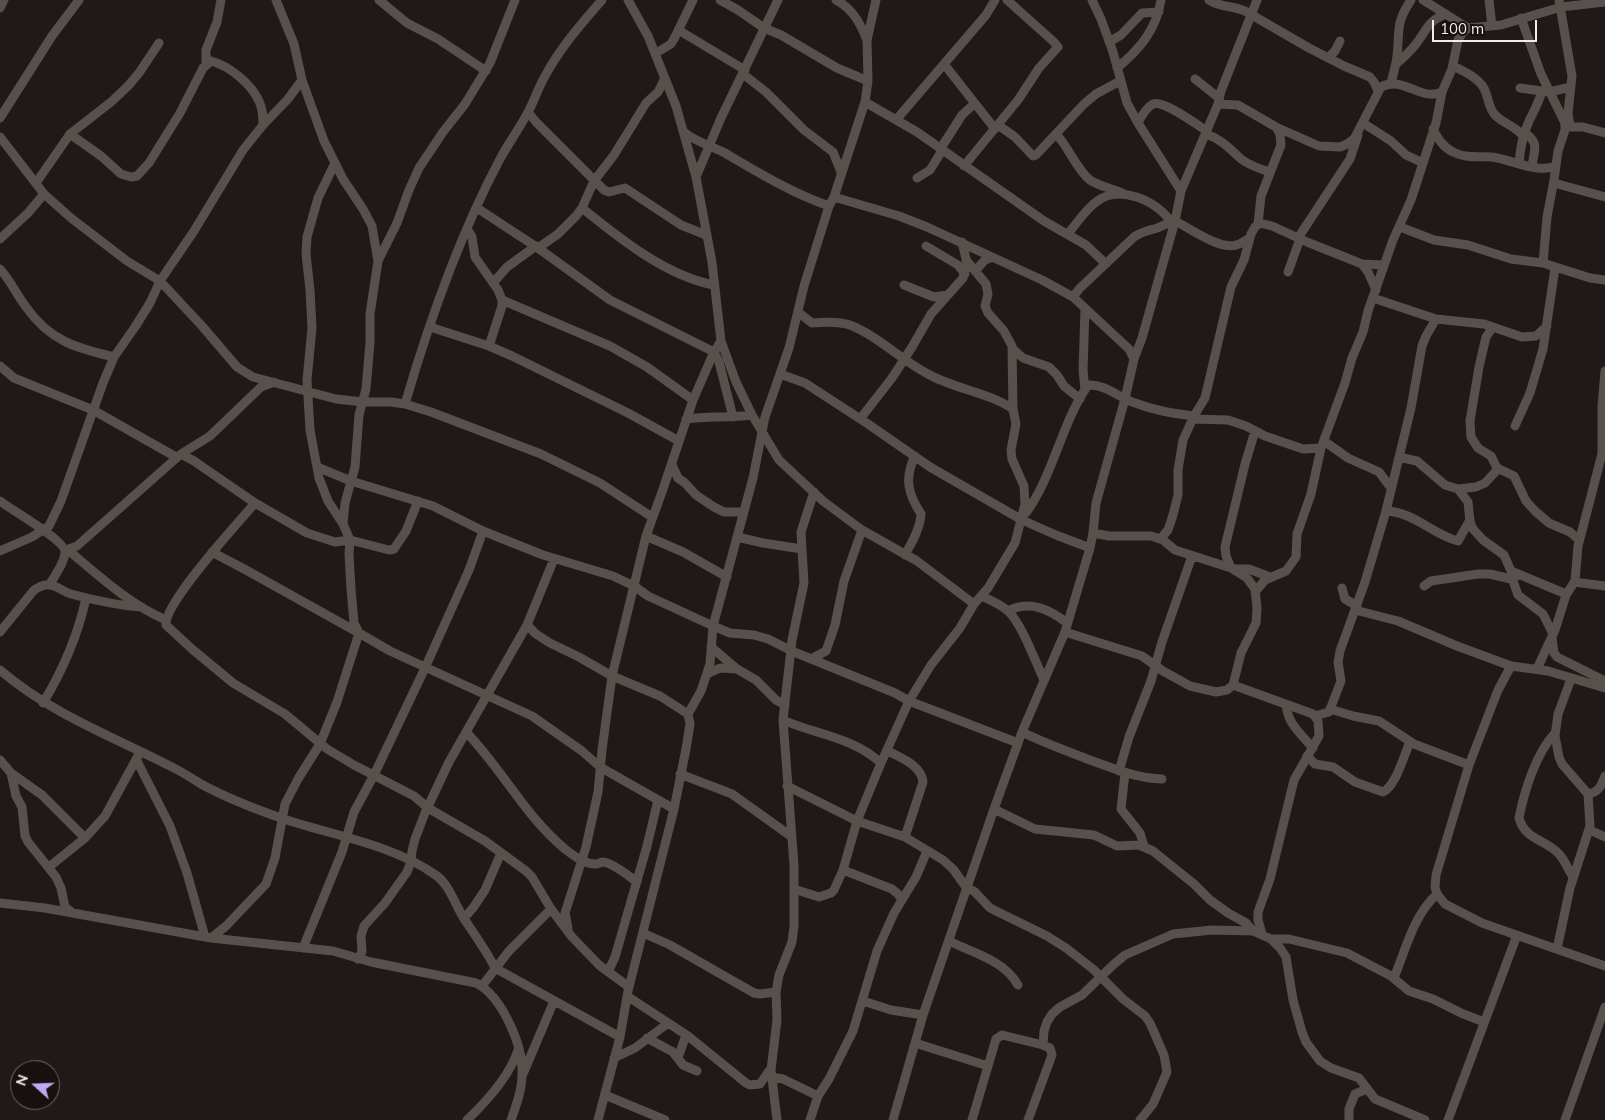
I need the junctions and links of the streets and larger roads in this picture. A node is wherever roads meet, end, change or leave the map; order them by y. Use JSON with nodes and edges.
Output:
{"nodes":[{"id":1,"x":4,"y":0,"type":"edge"},
{"id":2,"x":79,"y":0,"type":"edge"},
{"id":3,"x":221,"y":0,"type":"edge"},
{"id":4,"x":379,"y":0,"type":"edge"},
{"id":5,"x":515,"y":0,"type":"edge"},
{"id":6,"x":602,"y":0,"type":"edge"},
{"id":7,"x":628,"y":0,"type":"edge"},
{"id":8,"x":694,"y":0,"type":"edge"},
{"id":9,"x":720,"y":0,"type":"edge"},
{"id":10,"x":778,"y":0,"type":"edge"},
{"id":11,"x":836,"y":0,"type":"edge"},
{"id":12,"x":876,"y":0,"type":"edge"},
{"id":13,"x":994,"y":0,"type":"edge"},
{"id":14,"x":1007,"y":0,"type":"edge"},
{"id":15,"x":1092,"y":0,"type":"edge"},
{"id":16,"x":1161,"y":0,"type":"edge"},
{"id":17,"x":1209,"y":0,"type":"edge"},
{"id":18,"x":1257,"y":0,"type":"edge"},
{"id":19,"x":1411,"y":0,"type":"edge"},
{"id":20,"x":1423,"y":0,"type":"edge"},
{"id":21,"x":1489,"y":0,"type":"edge"},
{"id":22,"x":274,"y":1,"type":"edge"},
{"id":23,"x":847,"y":2,"type":"edge"},
{"id":24,"x":1605,"y":2,"type":"edge"},
{"id":25,"x":1560,"y":4,"type":"edge"},
{"id":26,"x":0,"y":8,"type":"edge"},
{"id":27,"x":1159,"y":12,"type":"junction"},
{"id":28,"x":1446,"y":14,"type":"junction"},
{"id":29,"x":1252,"y":15,"type":"junction"},
{"id":30,"x":1521,"y":18,"type":"junction"},
{"id":31,"x":1492,"y":26,"type":"junction"},
{"id":32,"x":764,"y":28,"type":"junction"},
{"id":33,"x":1468,"y":28,"type":"junction"},
{"id":34,"x":680,"y":30,"type":"junction"},
{"id":35,"x":867,"y":40,"type":"junction"},
{"id":36,"x":1340,"y":41,"type":"dead end"},
{"id":37,"x":1109,"y":42,"type":"junction"},
{"id":38,"x":159,"y":43,"type":"dead end"},
{"id":39,"x":656,"y":54,"type":"junction"},
{"id":40,"x":1328,"y":58,"type":"junction"},
{"id":41,"x":211,"y":61,"type":"junction"},
{"id":42,"x":944,"y":64,"type":"junction"},
{"id":43,"x":1396,"y":64,"type":"junction"},
{"id":44,"x":1452,"y":66,"type":"junction"},
{"id":45,"x":1117,"y":68,"type":"junction"},
{"id":46,"x":486,"y":71,"type":"junction"},
{"id":47,"x":744,"y":72,"type":"junction"},
{"id":48,"x":665,"y":78,"type":"junction"},
{"id":49,"x":1195,"y":79,"type":"dead end"},
{"id":50,"x":302,"y":80,"type":"junction"},
{"id":51,"x":1120,"y":80,"type":"junction"},
{"id":52,"x":868,"y":81,"type":"junction"},
{"id":53,"x":1391,"y":83,"type":"junction"},
{"id":54,"x":1571,"y":87,"type":"junction"},
{"id":55,"x":1520,"y":88,"type":"dead end"},
{"id":56,"x":1378,"y":91,"type":"junction"},
{"id":57,"x":1442,"y":92,"type":"junction"},
{"id":58,"x":1546,"y":92,"type":"junction"},
{"id":59,"x":1219,"y":101,"type":"junction"},
{"id":60,"x":865,"y":102,"type":"junction"},
{"id":61,"x":974,"y":104,"type":"junction"},
{"id":62,"x":528,"y":112,"type":"junction"},
{"id":63,"x":0,"y":118,"type":"edge"},
{"id":64,"x":896,"y":120,"type":"junction"},
{"id":65,"x":1138,"y":123,"type":"junction"},
{"id":66,"x":263,"y":125,"type":"junction"},
{"id":67,"x":997,"y":127,"type":"junction"},
{"id":68,"x":1276,"y":127,"type":"junction"},
{"id":69,"x":1362,"y":127,"type":"junction"},
{"id":70,"x":1567,"y":127,"type":"junction"},
{"id":71,"x":1433,"y":129,"type":"junction"},
{"id":72,"x":683,"y":131,"type":"junction"},
{"id":73,"x":1207,"y":132,"type":"junction"},
{"id":74,"x":1605,"y":133,"type":"edge"},
{"id":75,"x":70,"y":134,"type":"junction"},
{"id":76,"x":1057,"y":134,"type":"junction"},
{"id":77,"x":1524,"y":135,"type":"junction"},
{"id":78,"x":0,"y":138,"type":"edge"},
{"id":79,"x":709,"y":145,"type":"junction"},
{"id":80,"x":1443,"y":145,"type":"junction"},
{"id":81,"x":942,"y":149,"type":"junction"},
{"id":82,"x":1426,"y":152,"type":"junction"},
{"id":83,"x":335,"y":162,"type":"junction"},
{"id":84,"x":1423,"y":163,"type":"junction"},
{"id":85,"x":1518,"y":164,"type":"junction"},
{"id":86,"x":964,"y":166,"type":"junction"},
{"id":87,"x":1532,"y":166,"type":"junction"},
{"id":88,"x":1556,"y":166,"type":"junction"},
{"id":89,"x":1546,"y":169,"type":"junction"},
{"id":90,"x":841,"y":172,"type":"junction"},
{"id":91,"x":1270,"y":172,"type":"junction"},
{"id":92,"x":696,"y":177,"type":"junction"},
{"id":93,"x":917,"y":178,"type":"dead end"},
{"id":94,"x":594,"y":181,"type":"junction"},
{"id":95,"x":1554,"y":181,"type":"junction"},
{"id":96,"x":36,"y":183,"type":"junction"},
{"id":97,"x":1181,"y":191,"type":"junction"},
{"id":98,"x":44,"y":194,"type":"junction"},
{"id":99,"x":1124,"y":194,"type":"junction"},
{"id":100,"x":834,"y":197,"type":"junction"},
{"id":101,"x":1605,"y":197,"type":"edge"},
{"id":102,"x":829,"y":206,"type":"junction"},
{"id":103,"x":477,"y":208,"type":"junction"},
{"id":104,"x":582,"y":208,"type":"junction"},
{"id":105,"x":1173,"y":221,"type":"junction"},
{"id":106,"x":1258,"y":224,"type":"junction"},
{"id":107,"x":1400,"y":227,"type":"junction"},
{"id":108,"x":466,"y":229,"type":"junction"},
{"id":109,"x":1068,"y":234,"type":"junction"},
{"id":110,"x":706,"y":235,"type":"junction"},
{"id":111,"x":1250,"y":238,"type":"junction"},
{"id":112,"x":1299,"y":238,"type":"junction"},
{"id":113,"x":0,"y":239,"type":"edge"},
{"id":114,"x":962,"y":242,"type":"junction"},
{"id":115,"x":926,"y":246,"type":"dead end"},
{"id":116,"x":537,"y":247,"type":"junction"},
{"id":117,"x":992,"y":257,"type":"junction"},
{"id":118,"x":966,"y":260,"type":"junction"},
{"id":119,"x":378,"y":261,"type":"junction"},
{"id":120,"x":1543,"y":263,"type":"junction"},
{"id":121,"x":1106,"y":264,"type":"junction"},
{"id":122,"x":1362,"y":264,"type":"junction"},
{"id":123,"x":1384,"y":264,"type":"junction"},
{"id":124,"x":1555,"y":268,"type":"junction"},
{"id":125,"x":0,"y":269,"type":"edge"},
{"id":126,"x":975,"y":270,"type":"junction"},
{"id":127,"x":1288,"y":272,"type":"dead end"},
{"id":128,"x":964,"y":274,"type":"junction"},
{"id":129,"x":1605,"y":280,"type":"edge"},
{"id":130,"x":160,"y":281,"type":"junction"},
{"id":131,"x":493,"y":283,"type":"junction"},
{"id":132,"x":714,"y":284,"type":"junction"},
{"id":133,"x":904,"y":285,"type":"dead end"},
{"id":134,"x":949,"y":294,"type":"junction"},
{"id":135,"x":1374,"y":294,"type":"junction"},
{"id":136,"x":1073,"y":297,"type":"junction"},
{"id":137,"x":502,"y":300,"type":"junction"},
{"id":138,"x":1085,"y":310,"type":"junction"},
{"id":139,"x":798,"y":312,"type":"junction"},
{"id":140,"x":1436,"y":319,"type":"junction"},
{"id":141,"x":1547,"y":326,"type":"junction"},
{"id":142,"x":430,"y":327,"type":"junction"},
{"id":143,"x":1493,"y":327,"type":"junction"},
{"id":144,"x":721,"y":341,"type":"junction"},
{"id":145,"x":489,"y":346,"type":"junction"},
{"id":146,"x":1013,"y":349,"type":"junction"},
{"id":147,"x":714,"y":352,"type":"junction"},
{"id":148,"x":114,"y":357,"type":"junction"},
{"id":149,"x":904,"y":359,"type":"junction"},
{"id":150,"x":1134,"y":359,"type":"junction"},
{"id":151,"x":0,"y":366,"type":"edge"},
{"id":152,"x":1605,"y":371,"type":"edge"},
{"id":153,"x":780,"y":374,"type":"junction"},
{"id":154,"x":275,"y":382,"type":"junction"},
{"id":155,"x":1085,"y":390,"type":"junction"},
{"id":156,"x":308,"y":391,"type":"junction"},
{"id":157,"x":1080,"y":399,"type":"junction"},
{"id":158,"x":1125,"y":399,"type":"junction"},
{"id":159,"x":693,"y":400,"type":"junction"},
{"id":160,"x":363,"y":402,"type":"junction"},
{"id":161,"x":406,"y":404,"type":"junction"},
{"id":162,"x":93,"y":410,"type":"junction"},
{"id":163,"x":1012,"y":410,"type":"junction"},
{"id":164,"x":752,"y":416,"type":"junction"},
{"id":165,"x":733,"y":417,"type":"junction"},
{"id":166,"x":1193,"y":417,"type":"junction"},
{"id":167,"x":686,"y":419,"type":"junction"},
{"id":168,"x":860,"y":419,"type":"junction"},
{"id":169,"x":1603,"y":423,"type":"edge"},
{"id":170,"x":1515,"y":426,"type":"dead end"},
{"id":171,"x":762,"y":430,"type":"junction"},
{"id":172,"x":1255,"y":431,"type":"junction"},
{"id":173,"x":679,"y":441,"type":"junction"},
{"id":174,"x":1323,"y":445,"type":"junction"},
{"id":175,"x":179,"y":455,"type":"junction"},
{"id":176,"x":915,"y":456,"type":"junction"},
{"id":177,"x":1398,"y":460,"type":"junction"},
{"id":178,"x":672,"y":465,"type":"junction"},
{"id":179,"x":317,"y":468,"type":"junction"},
{"id":180,"x":1498,"y":469,"type":"junction"},
{"id":181,"x":351,"y":481,"type":"junction"},
{"id":182,"x":1391,"y":488,"type":"junction"},
{"id":183,"x":1458,"y":489,"type":"junction"},
{"id":184,"x":814,"y":492,"type":"junction"},
{"id":185,"x":0,"y":501,"type":"edge"},
{"id":186,"x":418,"y":501,"type":"junction"},
{"id":187,"x":255,"y":503,"type":"junction"},
{"id":188,"x":743,"y":512,"type":"junction"},
{"id":189,"x":1386,"y":512,"type":"junction"},
{"id":190,"x":652,"y":516,"type":"junction"},
{"id":191,"x":1022,"y":520,"type":"junction"},
{"id":192,"x":1470,"y":520,"type":"junction"},
{"id":193,"x":343,"y":524,"type":"junction"},
{"id":194,"x":862,"y":530,"type":"junction"},
{"id":195,"x":43,"y":531,"type":"junction"},
{"id":196,"x":483,"y":531,"type":"junction"},
{"id":197,"x":1093,"y":533,"type":"junction"},
{"id":198,"x":646,"y":536,"type":"junction"},
{"id":199,"x":737,"y":537,"type":"junction"},
{"id":200,"x":350,"y":540,"type":"junction"},
{"id":201,"x":1160,"y":540,"type":"junction"},
{"id":202,"x":1579,"y":540,"type":"junction"},
{"id":203,"x":1090,"y":548,"type":"junction"},
{"id":204,"x":802,"y":549,"type":"junction"},
{"id":205,"x":67,"y":550,"type":"junction"},
{"id":206,"x":0,"y":551,"type":"edge"},
{"id":207,"x":212,"y":552,"type":"junction"},
{"id":208,"x":905,"y":555,"type":"junction"},
{"id":209,"x":1192,"y":556,"type":"junction"},
{"id":210,"x":554,"y":559,"type":"junction"},
{"id":211,"x":1232,"y":568,"type":"junction"},
{"id":212,"x":1515,"y":576,"type":"junction"},
{"id":213,"x":727,"y":577,"type":"junction"},
{"id":214,"x":1270,"y":577,"type":"junction"},
{"id":215,"x":1574,"y":582,"type":"junction"},
{"id":216,"x":50,"y":584,"type":"junction"},
{"id":217,"x":634,"y":586,"type":"junction"},
{"id":218,"x":1424,"y":586,"type":"dead end"},
{"id":219,"x":1605,"y":586,"type":"edge"},
{"id":220,"x":1342,"y":588,"type":"dead end"},
{"id":221,"x":1255,"y":592,"type":"junction"},
{"id":222,"x":1566,"y":594,"type":"junction"},
{"id":223,"x":980,"y":596,"type":"junction"},
{"id":224,"x":86,"y":598,"type":"junction"},
{"id":225,"x":974,"y":604,"type":"junction"},
{"id":226,"x":142,"y":607,"type":"junction"},
{"id":227,"x":1356,"y":608,"type":"junction"},
{"id":228,"x":1008,"y":610,"type":"junction"},
{"id":229,"x":166,"y":620,"type":"junction"},
{"id":230,"x":527,"y":625,"type":"junction"},
{"id":231,"x":713,"y":626,"type":"junction"},
{"id":232,"x":1066,"y":628,"type":"junction"},
{"id":233,"x":0,"y":632,"type":"edge"},
{"id":234,"x":359,"y":633,"type":"junction"},
{"id":235,"x":1552,"y":635,"type":"junction"},
{"id":236,"x":711,"y":647,"type":"junction"},
{"id":237,"x":791,"y":651,"type":"junction"},
{"id":238,"x":811,"y":658,"type":"junction"},
{"id":239,"x":1156,"y":666,"type":"junction"},
{"id":240,"x":1511,"y":666,"type":"junction"},
{"id":241,"x":425,"y":668,"type":"junction"},
{"id":242,"x":737,"y":669,"type":"junction"},
{"id":243,"x":1537,"y":669,"type":"junction"},
{"id":244,"x":0,"y":670,"type":"edge"},
{"id":245,"x":707,"y":674,"type":"junction"},
{"id":246,"x":612,"y":676,"type":"junction"},
{"id":247,"x":1571,"y":679,"type":"junction"},
{"id":248,"x":1044,"y":680,"type":"junction"},
{"id":249,"x":1605,"y":681,"type":"edge"},
{"id":250,"x":1233,"y":685,"type":"junction"},
{"id":251,"x":1605,"y":688,"type":"edge"},
{"id":252,"x":487,"y":695,"type":"junction"},
{"id":253,"x":910,"y":701,"type":"junction"},
{"id":254,"x":43,"y":703,"type":"junction"},
{"id":255,"x":785,"y":705,"type":"junction"},
{"id":256,"x":1286,"y":705,"type":"junction"},
{"id":257,"x":1330,"y":709,"type":"junction"},
{"id":258,"x":688,"y":714,"type":"junction"},
{"id":259,"x":1315,"y":716,"type":"junction"},
{"id":260,"x":783,"y":720,"type":"junction"},
{"id":261,"x":466,"y":732,"type":"junction"},
{"id":262,"x":1022,"y":732,"type":"junction"},
{"id":263,"x":1555,"y":733,"type":"junction"},
{"id":264,"x":1410,"y":742,"type":"junction"},
{"id":265,"x":1018,"y":743,"type":"junction"},
{"id":266,"x":320,"y":744,"type":"junction"},
{"id":267,"x":1313,"y":748,"type":"junction"},
{"id":268,"x":888,"y":751,"type":"junction"},
{"id":269,"x":138,"y":756,"type":"junction"},
{"id":270,"x":1307,"y":756,"type":"junction"},
{"id":271,"x":0,"y":760,"type":"edge"},
{"id":272,"x":881,"y":763,"type":"junction"},
{"id":273,"x":1469,"y":765,"type":"junction"},
{"id":274,"x":600,"y":767,"type":"junction"},
{"id":275,"x":1122,"y":772,"type":"junction"},
{"id":276,"x":11,"y":773,"type":"junction"},
{"id":277,"x":374,"y":774,"type":"junction"},
{"id":278,"x":680,"y":774,"type":"junction"},
{"id":279,"x":1605,"y":776,"type":"edge"},
{"id":280,"x":1162,"y":779,"type":"dead end"},
{"id":281,"x":787,"y":786,"type":"junction"},
{"id":282,"x":1588,"y":794,"type":"junction"},
{"id":283,"x":658,"y":800,"type":"junction"},
{"id":284,"x":428,"y":808,"type":"junction"},
{"id":285,"x":674,"y":809,"type":"junction"},
{"id":286,"x":994,"y":809,"type":"junction"},
{"id":287,"x":282,"y":818,"type":"junction"},
{"id":288,"x":858,"y":821,"type":"junction"},
{"id":289,"x":1590,"y":830,"type":"junction"},
{"id":290,"x":346,"y":836,"type":"junction"},
{"id":291,"x":1605,"y":836,"type":"edge"},
{"id":292,"x":792,"y":837,"type":"junction"},
{"id":293,"x":904,"y":837,"type":"junction"},
{"id":294,"x":85,"y":838,"type":"junction"},
{"id":295,"x":1144,"y":846,"type":"junction"},
{"id":296,"x":927,"y":850,"type":"junction"},
{"id":297,"x":501,"y":853,"type":"junction"},
{"id":298,"x":582,"y":861,"type":"junction"},
{"id":299,"x":411,"y":862,"type":"junction"},
{"id":300,"x":49,"y":867,"type":"junction"},
{"id":301,"x":843,"y":870,"type":"junction"},
{"id":302,"x":1573,"y":877,"type":"junction"},
{"id":303,"x":636,"y":882,"type":"junction"},
{"id":304,"x":966,"y":887,"type":"junction"},
{"id":305,"x":794,"y":889,"type":"junction"},
{"id":306,"x":1437,"y":894,"type":"junction"},
{"id":307,"x":902,"y":900,"type":"junction"},
{"id":308,"x":0,"y":903,"type":"edge"},
{"id":309,"x":550,"y":909,"type":"junction"},
{"id":310,"x":75,"y":914,"type":"junction"},
{"id":311,"x":464,"y":918,"type":"junction"},
{"id":312,"x":1258,"y":932,"type":"junction"},
{"id":313,"x":643,"y":933,"type":"junction"},
{"id":314,"x":1517,"y":935,"type":"junction"},
{"id":315,"x":572,"y":937,"type":"junction"},
{"id":316,"x":208,"y":938,"type":"junction"},
{"id":317,"x":1271,"y":939,"type":"junction"},
{"id":318,"x":949,"y":941,"type":"junction"},
{"id":319,"x":303,"y":948,"type":"junction"},
{"id":320,"x":1557,"y":950,"type":"junction"},
{"id":321,"x":358,"y":959,"type":"junction"},
{"id":322,"x":1605,"y":966,"type":"edge"},
{"id":323,"x":495,"y":968,"type":"junction"},
{"id":324,"x":608,"y":972,"type":"junction"},
{"id":325,"x":1100,"y":977,"type":"junction"},
{"id":326,"x":1394,"y":978,"type":"junction"},
{"id":327,"x":1018,"y":985,"type":"dead end"},
{"id":328,"x":482,"y":986,"type":"junction"},
{"id":329,"x":628,"y":992,"type":"junction"},
{"id":330,"x":776,"y":992,"type":"junction"},
{"id":331,"x":554,"y":1001,"type":"junction"},
{"id":332,"x":862,"y":1001,"type":"junction"},
{"id":333,"x":1605,"y":1007,"type":"edge"},
{"id":334,"x":923,"y":1014,"type":"junction"},
{"id":335,"x":1484,"y":1022,"type":"junction"},
{"id":336,"x":668,"y":1024,"type":"junction"},
{"id":337,"x":686,"y":1035,"type":"junction"},
{"id":338,"x":620,"y":1037,"type":"junction"},
{"id":339,"x":647,"y":1038,"type":"junction"},
{"id":340,"x":915,"y":1043,"type":"junction"},
{"id":341,"x":1043,"y":1044,"type":"junction"},
{"id":342,"x":518,"y":1050,"type":"junction"},
{"id":343,"x":614,"y":1058,"type":"junction"},
{"id":344,"x":678,"y":1058,"type":"junction"},
{"id":345,"x":988,"y":1066,"type":"junction"},
{"id":346,"x":697,"y":1071,"type":"dead end"},
{"id":347,"x":772,"y":1073,"type":"junction"},
{"id":348,"x":522,"y":1076,"type":"junction"},
{"id":349,"x":1366,"y":1089,"type":"junction"},
{"id":350,"x":605,"y":1095,"type":"junction"},
{"id":351,"x":818,"y":1096,"type":"junction"},
{"id":352,"x":649,"y":1117,"type":"edge"},
{"id":353,"x":467,"y":1120,"type":"edge"},
{"id":354,"x":511,"y":1120,"type":"edge"},
{"id":355,"x":598,"y":1120,"type":"edge"},
{"id":356,"x":665,"y":1120,"type":"edge"},
{"id":357,"x":777,"y":1120,"type":"edge"},
{"id":358,"x":810,"y":1120,"type":"edge"},
{"id":359,"x":892,"y":1120,"type":"edge"},
{"id":360,"x":972,"y":1120,"type":"edge"},
{"id":361,"x":1028,"y":1120,"type":"edge"},
{"id":362,"x":1140,"y":1120,"type":"edge"},
{"id":363,"x":1348,"y":1120,"type":"edge"},
{"id":364,"x":1422,"y":1120,"type":"edge"},
{"id":365,"x":1448,"y":1120,"type":"edge"},
{"id":366,"x":1565,"y":1120,"type":"edge"}],
"edges":[{"from":1,"to":26,"type":"street"},
{"from":2,"to":63,"type":"street"},
{"from":3,"to":41,"type":"street"},
{"from":4,"to":46,"type":"street"},
{"from":5,"to":46,"type":"street"},
{"from":6,"to":62,"type":"street"},
{"from":7,"to":39,"type":"street"},
{"from":8,"to":34,"type":"street"},
{"from":9,"to":32,"type":"street"},
{"from":10,"to":32,"type":"street"},
{"from":11,"to":23,"type":"street"},
{"from":12,"to":35,"type":"street"},
{"from":13,"to":42,"type":"street"},
{"from":14,"to":67,"type":"street"},
{"from":15,"to":37,"type":"street"},
{"from":16,"to":27,"type":"street"},
{"from":17,"to":29,"type":"street"},
{"from":18,"to":29,"type":"street"},
{"from":19,"to":43,"type":"street"},
{"from":20,"to":28,"type":"street"},
{"from":21,"to":31,"type":"street"},
{"from":22,"to":50,"type":"street"},
{"from":23,"to":35,"type":"street"},
{"from":24,"to":25,"type":"street"},
{"from":25,"to":30,"type":"street"},
{"from":25,"to":54,"type":"street"},
{"from":27,"to":37,"type":"street"},
{"from":27,"to":45,"type":"street"},
{"from":28,"to":33,"type":"street"},
{"from":28,"to":43,"type":"street"},
{"from":29,"to":40,"type":"street"},
{"from":29,"to":59,"type":"street"},
{"from":30,"to":31,"type":"street"},
{"from":30,"to":58,"type":"street"},
{"from":31,"to":33,"type":"street"},
{"from":32,"to":47,"type":"street"},
{"from":32,"to":52,"type":"street"},
{"from":33,"to":44,"type":"street"},
{"from":34,"to":39,"type":"street"},
{"from":34,"to":47,"type":"street"},
{"from":35,"to":52,"type":"street"},
{"from":36,"to":40,"type":"street"},
{"from":37,"to":45,"type":"street"},
{"from":38,"to":75,"type":"street"},
{"from":39,"to":48,"type":"street"},
{"from":40,"to":56,"type":"street"},
{"from":41,"to":66,"type":"street"},
{"from":41,"to":75,"type":"street"},
{"from":42,"to":61,"type":"street"},
{"from":42,"to":64,"type":"street"},
{"from":43,"to":53,"type":"street"},
{"from":44,"to":57,"type":"street"},
{"from":44,"to":77,"type":"street"},
{"from":45,"to":51,"type":"street"},
{"from":46,"to":119,"type":"street"},
{"from":47,"to":79,"type":"street"},
{"from":47,"to":90,"type":"street"},
{"from":48,"to":72,"type":"street"},
{"from":48,"to":94,"type":"street"},
{"from":49,"to":59,"type":"street"},
{"from":50,"to":66,"type":"street"},
{"from":50,"to":83,"type":"street"},
{"from":51,"to":65,"type":"street"},
{"from":51,"to":76,"type":"street"},
{"from":52,"to":60,"type":"street"},
{"from":53,"to":56,"type":"street"},
{"from":53,"to":57,"type":"street"},
{"from":54,"to":58,"type":"street"},
{"from":54,"to":70,"type":"street"},
{"from":55,"to":58,"type":"street"},
{"from":56,"to":69,"type":"street"},
{"from":57,"to":71,"type":"street"},
{"from":58,"to":70,"type":"street"},
{"from":58,"to":77,"type":"street"},
{"from":59,"to":68,"type":"street"},
{"from":59,"to":73,"type":"street"},
{"from":60,"to":64,"type":"street"},
{"from":60,"to":90,"type":"street"},
{"from":61,"to":67,"type":"street"},
{"from":61,"to":81,"type":"street"},
{"from":62,"to":94,"type":"street"},
{"from":62,"to":103,"type":"street"},
{"from":64,"to":81,"type":"street"},
{"from":65,"to":73,"type":"street"},
{"from":65,"to":97,"type":"street"},
{"from":66,"to":130,"type":"street"},
{"from":67,"to":76,"type":"street"},
{"from":67,"to":86,"type":"street"},
{"from":68,"to":69,"type":"street"},
{"from":68,"to":91,"type":"street"},
{"from":69,"to":84,"type":"street"},
{"from":69,"to":112,"type":"street"},
{"from":70,"to":74,"type":"street"},
{"from":70,"to":88,"type":"street"},
{"from":71,"to":80,"type":"street"},
{"from":71,"to":82,"type":"street"},
{"from":72,"to":79,"type":"street"},
{"from":72,"to":92,"type":"street"},
{"from":73,"to":91,"type":"street"},
{"from":73,"to":97,"type":"street"},
{"from":75,"to":96,"type":"street"},
{"from":76,"to":99,"type":"street"},
{"from":77,"to":85,"type":"street"},
{"from":77,"to":87,"type":"street"},
{"from":78,"to":96,"type":"street"},
{"from":79,"to":92,"type":"street"},
{"from":79,"to":102,"type":"street"},
{"from":80,"to":82,"type":"street"},
{"from":80,"to":85,"type":"street"},
{"from":81,"to":86,"type":"street"},
{"from":81,"to":93,"type":"street"},
{"from":82,"to":84,"type":"street"},
{"from":83,"to":119,"type":"street"},
{"from":83,"to":156,"type":"street"},
{"from":84,"to":107,"type":"street"},
{"from":85,"to":87,"type":"street"},
{"from":86,"to":109,"type":"street"},
{"from":87,"to":89,"type":"street"},
{"from":88,"to":89,"type":"street"},
{"from":88,"to":95,"type":"street"},
{"from":89,"to":95,"type":"street"},
{"from":90,"to":100,"type":"street"},
{"from":91,"to":106,"type":"street"},
{"from":92,"to":110,"type":"street"},
{"from":94,"to":104,"type":"street"},
{"from":94,"to":110,"type":"street"},
{"from":95,"to":101,"type":"street"},
{"from":95,"to":120,"type":"street"},
{"from":96,"to":98,"type":"street"},
{"from":97,"to":105,"type":"street"},
{"from":98,"to":113,"type":"street"},
{"from":98,"to":130,"type":"street"},
{"from":99,"to":105,"type":"street"},
{"from":99,"to":109,"type":"street"},
{"from":100,"to":102,"type":"street"},
{"from":100,"to":114,"type":"street"},
{"from":102,"to":139,"type":"street"},
{"from":103,"to":108,"type":"street"},
{"from":103,"to":116,"type":"street"},
{"from":104,"to":116,"type":"street"},
{"from":104,"to":132,"type":"street"},
{"from":105,"to":111,"type":"street"},
{"from":105,"to":121,"type":"street"},
{"from":105,"to":150,"type":"street"},
{"from":106,"to":111,"type":"street"},
{"from":106,"to":112,"type":"street"},
{"from":107,"to":120,"type":"street"},
{"from":107,"to":123,"type":"street"},
{"from":108,"to":131,"type":"street"},
{"from":108,"to":142,"type":"street"},
{"from":109,"to":121,"type":"street"},
{"from":110,"to":132,"type":"street"},
{"from":111,"to":166,"type":"street"},
{"from":112,"to":122,"type":"street"},
{"from":112,"to":127,"type":"street"},
{"from":114,"to":117,"type":"street"},
{"from":114,"to":118,"type":"street"},
{"from":115,"to":128,"type":"street"},
{"from":116,"to":131,"type":"street"},
{"from":116,"to":147,"type":"street"},
{"from":117,"to":126,"type":"street"},
{"from":117,"to":136,"type":"street"},
{"from":118,"to":126,"type":"street"},
{"from":118,"to":128,"type":"street"},
{"from":119,"to":160,"type":"street"},
{"from":120,"to":124,"type":"street"},
{"from":121,"to":136,"type":"street"},
{"from":122,"to":123,"type":"street"},
{"from":122,"to":135,"type":"street"},
{"from":123,"to":135,"type":"street"},
{"from":124,"to":129,"type":"street"},
{"from":124,"to":141,"type":"street"},
{"from":125,"to":148,"type":"street"},
{"from":126,"to":146,"type":"street"},
{"from":128,"to":134,"type":"street"},
{"from":130,"to":148,"type":"street"},
{"from":130,"to":154,"type":"street"},
{"from":131,"to":137,"type":"street"},
{"from":132,"to":144,"type":"street"},
{"from":133,"to":134,"type":"street"},
{"from":134,"to":149,"type":"street"},
{"from":135,"to":140,"type":"street"},
{"from":135,"to":174,"type":"street"},
{"from":136,"to":138,"type":"street"},
{"from":137,"to":145,"type":"street"},
{"from":137,"to":159,"type":"street"},
{"from":138,"to":150,"type":"street"},
{"from":138,"to":155,"type":"street"},
{"from":139,"to":149,"type":"street"},
{"from":139,"to":153,"type":"street"},
{"from":140,"to":143,"type":"street"},
{"from":140,"to":177,"type":"street"},
{"from":141,"to":143,"type":"street"},
{"from":141,"to":170,"type":"street"},
{"from":142,"to":145,"type":"street"},
{"from":142,"to":161,"type":"street"},
{"from":143,"to":180,"type":"street"},
{"from":144,"to":147,"type":"street"},
{"from":144,"to":164,"type":"street"},
{"from":145,"to":173,"type":"street"},
{"from":146,"to":157,"type":"street"},
{"from":146,"to":163,"type":"street"},
{"from":147,"to":159,"type":"street"},
{"from":147,"to":165,"type":"street"},
{"from":148,"to":162,"type":"street"},
{"from":149,"to":163,"type":"street"},
{"from":149,"to":168,"type":"street"},
{"from":150,"to":158,"type":"street"},
{"from":151,"to":162,"type":"street"},
{"from":152,"to":169,"type":"street"},
{"from":153,"to":168,"type":"street"},
{"from":153,"to":171,"type":"street"},
{"from":154,"to":156,"type":"street"},
{"from":154,"to":175,"type":"street"},
{"from":155,"to":157,"type":"street"},
{"from":155,"to":158,"type":"street"},
{"from":156,"to":160,"type":"street"},
{"from":156,"to":179,"type":"street"},
{"from":157,"to":191,"type":"street"},
{"from":158,"to":166,"type":"street"},
{"from":158,"to":197,"type":"street"},
{"from":159,"to":167,"type":"street"},
{"from":160,"to":161,"type":"street"},
{"from":160,"to":181,"type":"street"},
{"from":161,"to":190,"type":"street"},
{"from":162,"to":175,"type":"street"},
{"from":162,"to":195,"type":"street"},
{"from":163,"to":191,"type":"street"},
{"from":164,"to":165,"type":"street"},
{"from":164,"to":171,"type":"street"},
{"from":165,"to":167,"type":"street"},
{"from":166,"to":172,"type":"street"},
{"from":166,"to":201,"type":"street"},
{"from":167,"to":173,"type":"street"},
{"from":168,"to":176,"type":"street"},
{"from":169,"to":202,"type":"street"},
{"from":171,"to":184,"type":"street"},
{"from":171,"to":188,"type":"street"},
{"from":172,"to":174,"type":"street"},
{"from":172,"to":211,"type":"street"},
{"from":173,"to":178,"type":"street"},
{"from":174,"to":182,"type":"street"},
{"from":174,"to":214,"type":"street"},
{"from":175,"to":187,"type":"street"},
{"from":175,"to":205,"type":"street"},
{"from":176,"to":191,"type":"street"},
{"from":176,"to":208,"type":"street"},
{"from":177,"to":182,"type":"street"},
{"from":177,"to":183,"type":"street"},
{"from":178,"to":188,"type":"street"},
{"from":178,"to":190,"type":"street"},
{"from":179,"to":181,"type":"street"},
{"from":179,"to":193,"type":"street"},
{"from":180,"to":183,"type":"street"},
{"from":180,"to":202,"type":"street"},
{"from":181,"to":186,"type":"street"},
{"from":181,"to":193,"type":"street"},
{"from":182,"to":189,"type":"street"},
{"from":183,"to":192,"type":"street"},
{"from":184,"to":194,"type":"street"},
{"from":184,"to":204,"type":"street"},
{"from":185,"to":195,"type":"street"},
{"from":186,"to":196,"type":"street"},
{"from":186,"to":200,"type":"street"},
{"from":187,"to":200,"type":"street"},
{"from":187,"to":207,"type":"street"},
{"from":188,"to":199,"type":"street"},
{"from":189,"to":192,"type":"street"},
{"from":189,"to":227,"type":"street"},
{"from":190,"to":198,"type":"street"},
{"from":191,"to":203,"type":"street"},
{"from":191,"to":223,"type":"street"},
{"from":192,"to":212,"type":"street"},
{"from":193,"to":200,"type":"street"},
{"from":194,"to":208,"type":"street"},
{"from":194,"to":238,"type":"street"},
{"from":195,"to":205,"type":"street"},
{"from":195,"to":206,"type":"street"},
{"from":196,"to":210,"type":"street"},
{"from":196,"to":241,"type":"street"},
{"from":197,"to":201,"type":"street"},
{"from":197,"to":203,"type":"street"},
{"from":198,"to":213,"type":"street"},
{"from":198,"to":217,"type":"street"},
{"from":199,"to":204,"type":"street"},
{"from":199,"to":213,"type":"street"},
{"from":200,"to":234,"type":"street"},
{"from":201,"to":209,"type":"street"},
{"from":202,"to":215,"type":"street"},
{"from":203,"to":232,"type":"street"},
{"from":204,"to":237,"type":"street"},
{"from":205,"to":216,"type":"street"},
{"from":205,"to":226,"type":"street"},
{"from":207,"to":229,"type":"street"},
{"from":207,"to":234,"type":"street"},
{"from":208,"to":225,"type":"street"},
{"from":209,"to":211,"type":"street"},
{"from":209,"to":239,"type":"street"},
{"from":210,"to":217,"type":"street"},
{"from":210,"to":230,"type":"street"},
{"from":211,"to":214,"type":"street"},
{"from":211,"to":221,"type":"street"},
{"from":212,"to":218,"type":"street"},
{"from":212,"to":222,"type":"street"},
{"from":212,"to":235,"type":"street"},
{"from":213,"to":231,"type":"street"},
{"from":214,"to":221,"type":"street"},
{"from":215,"to":219,"type":"street"},
{"from":215,"to":222,"type":"street"},
{"from":216,"to":224,"type":"street"},
{"from":216,"to":233,"type":"street"},
{"from":217,"to":231,"type":"street"},
{"from":217,"to":246,"type":"street"},
{"from":220,"to":227,"type":"street"},
{"from":221,"to":250,"type":"street"},
{"from":222,"to":235,"type":"street"},
{"from":223,"to":225,"type":"street"},
{"from":223,"to":228,"type":"street"},
{"from":224,"to":226,"type":"street"},
{"from":224,"to":254,"type":"street"},
{"from":225,"to":253,"type":"street"},
{"from":226,"to":229,"type":"street"},
{"from":227,"to":240,"type":"street"},
{"from":227,"to":257,"type":"street"},
{"from":228,"to":232,"type":"street"},
{"from":228,"to":248,"type":"street"},
{"from":229,"to":266,"type":"street"},
{"from":230,"to":246,"type":"street"},
{"from":230,"to":252,"type":"street"},
{"from":231,"to":236,"type":"street"},
{"from":231,"to":237,"type":"street"},
{"from":232,"to":239,"type":"street"},
{"from":232,"to":248,"type":"street"},
{"from":234,"to":241,"type":"street"},
{"from":234,"to":266,"type":"street"},
{"from":235,"to":243,"type":"street"},
{"from":235,"to":249,"type":"street"},
{"from":236,"to":242,"type":"street"},
{"from":236,"to":245,"type":"street"},
{"from":237,"to":238,"type":"street"},
{"from":237,"to":255,"type":"street"},
{"from":238,"to":253,"type":"street"},
{"from":239,"to":250,"type":"street"},
{"from":239,"to":275,"type":"street"},
{"from":240,"to":243,"type":"street"},
{"from":240,"to":273,"type":"street"},
{"from":241,"to":252,"type":"street"},
{"from":241,"to":277,"type":"street"},
{"from":242,"to":245,"type":"street"},
{"from":242,"to":255,"type":"street"},
{"from":243,"to":247,"type":"street"},
{"from":244,"to":254,"type":"street"},
{"from":245,"to":258,"type":"street"},
{"from":246,"to":258,"type":"street"},
{"from":246,"to":274,"type":"street"},
{"from":247,"to":251,"type":"street"},
{"from":247,"to":263,"type":"street"},
{"from":248,"to":262,"type":"street"},
{"from":250,"to":256,"type":"street"},
{"from":252,"to":261,"type":"street"},
{"from":252,"to":274,"type":"street"},
{"from":253,"to":265,"type":"street"},
{"from":253,"to":268,"type":"street"},
{"from":254,"to":269,"type":"street"},
{"from":255,"to":260,"type":"street"},
{"from":256,"to":259,"type":"street"},
{"from":256,"to":267,"type":"street"},
{"from":257,"to":259,"type":"street"},
{"from":257,"to":264,"type":"street"},
{"from":258,"to":278,"type":"street"},
{"from":259,"to":267,"type":"street"},
{"from":260,"to":272,"type":"street"},
{"from":260,"to":281,"type":"street"},
{"from":261,"to":284,"type":"street"},
{"from":261,"to":298,"type":"street"},
{"from":262,"to":265,"type":"street"},
{"from":262,"to":275,"type":"street"},
{"from":263,"to":282,"type":"street"},
{"from":263,"to":302,"type":"street"},
{"from":264,"to":270,"type":"street"},
{"from":264,"to":273,"type":"street"},
{"from":265,"to":286,"type":"street"},
{"from":266,"to":277,"type":"street"},
{"from":266,"to":287,"type":"street"},
{"from":267,"to":270,"type":"street"},
{"from":268,"to":272,"type":"street"},
{"from":268,"to":293,"type":"street"},
{"from":269,"to":287,"type":"street"},
{"from":269,"to":294,"type":"street"},
{"from":269,"to":316,"type":"street"},
{"from":270,"to":312,"type":"street"},
{"from":271,"to":276,"type":"street"},
{"from":272,"to":288,"type":"street"},
{"from":273,"to":306,"type":"street"},
{"from":274,"to":283,"type":"street"},
{"from":274,"to":298,"type":"street"},
{"from":275,"to":280,"type":"street"},
{"from":275,"to":295,"type":"street"},
{"from":276,"to":294,"type":"street"},
{"from":276,"to":300,"type":"street"},
{"from":277,"to":284,"type":"street"},
{"from":277,"to":290,"type":"street"},
{"from":278,"to":285,"type":"street"},
{"from":278,"to":292,"type":"street"},
{"from":279,"to":282,"type":"street"},
{"from":281,"to":288,"type":"street"},
{"from":281,"to":292,"type":"street"},
{"from":282,"to":289,"type":"street"},
{"from":283,"to":285,"type":"street"},
{"from":283,"to":303,"type":"street"},
{"from":284,"to":297,"type":"street"},
{"from":284,"to":299,"type":"street"},
{"from":285,"to":313,"type":"street"},
{"from":286,"to":295,"type":"street"},
{"from":286,"to":304,"type":"street"},
{"from":287,"to":290,"type":"street"},
{"from":287,"to":316,"type":"street"},
{"from":288,"to":293,"type":"street"},
{"from":288,"to":301,"type":"street"},
{"from":289,"to":291,"type":"street"},
{"from":289,"to":302,"type":"street"},
{"from":290,"to":299,"type":"street"},
{"from":290,"to":319,"type":"street"},
{"from":292,"to":305,"type":"street"},
{"from":293,"to":296,"type":"street"},
{"from":294,"to":300,"type":"street"},
{"from":295,"to":312,"type":"street"},
{"from":296,"to":304,"type":"street"},
{"from":296,"to":307,"type":"street"},
{"from":297,"to":309,"type":"street"},
{"from":297,"to":311,"type":"street"},
{"from":298,"to":303,"type":"street"},
{"from":298,"to":315,"type":"street"},
{"from":299,"to":311,"type":"street"},
{"from":299,"to":321,"type":"street"},
{"from":300,"to":310,"type":"street"},
{"from":301,"to":305,"type":"street"},
{"from":301,"to":307,"type":"street"},
{"from":302,"to":320,"type":"street"},
{"from":303,"to":324,"type":"street"},
{"from":304,"to":318,"type":"street"},
{"from":304,"to":325,"type":"street"},
{"from":305,"to":330,"type":"street"},
{"from":306,"to":314,"type":"street"},
{"from":306,"to":326,"type":"street"},
{"from":307,"to":332,"type":"street"},
{"from":308,"to":310,"type":"street"},
{"from":309,"to":315,"type":"street"},
{"from":309,"to":323,"type":"street"},
{"from":310,"to":316,"type":"street"},
{"from":311,"to":323,"type":"street"},
{"from":312,"to":317,"type":"street"},
{"from":312,"to":325,"type":"street"},
{"from":313,"to":329,"type":"street"},
{"from":313,"to":330,"type":"street"},
{"from":314,"to":320,"type":"street"},
{"from":314,"to":335,"type":"street"},
{"from":315,"to":324,"type":"street"},
{"from":316,"to":319,"type":"street"},
{"from":317,"to":326,"type":"street"},
{"from":317,"to":349,"type":"street"},
{"from":318,"to":327,"type":"street"},
{"from":318,"to":334,"type":"street"},
{"from":319,"to":321,"type":"street"},
{"from":320,"to":322,"type":"street"},
{"from":321,"to":328,"type":"street"},
{"from":323,"to":328,"type":"street"},
{"from":323,"to":331,"type":"street"},
{"from":324,"to":329,"type":"street"},
{"from":325,"to":341,"type":"street"},
{"from":325,"to":362,"type":"street"},
{"from":326,"to":335,"type":"street"},
{"from":328,"to":342,"type":"street"},
{"from":329,"to":336,"type":"street"},
{"from":329,"to":338,"type":"street"},
{"from":330,"to":347,"type":"street"},
{"from":331,"to":338,"type":"street"},
{"from":331,"to":348,"type":"street"},
{"from":332,"to":334,"type":"street"},
{"from":332,"to":351,"type":"street"},
{"from":333,"to":366,"type":"street"},
{"from":334,"to":340,"type":"street"},
{"from":335,"to":365,"type":"street"},
{"from":336,"to":337,"type":"street"},
{"from":336,"to":339,"type":"street"},
{"from":337,"to":344,"type":"street"},
{"from":337,"to":347,"type":"street"},
{"from":338,"to":343,"type":"street"},
{"from":339,"to":343,"type":"street"},
{"from":339,"to":344,"type":"street"},
{"from":340,"to":345,"type":"street"},
{"from":340,"to":359,"type":"street"},
{"from":341,"to":345,"type":"street"},
{"from":341,"to":361,"type":"street"},
{"from":342,"to":348,"type":"street"},
{"from":342,"to":353,"type":"street"},
{"from":343,"to":350,"type":"street"},
{"from":344,"to":346,"type":"street"},
{"from":345,"to":360,"type":"street"},
{"from":347,"to":351,"type":"street"},
{"from":347,"to":357,"type":"street"},
{"from":348,"to":354,"type":"street"},
{"from":349,"to":363,"type":"street"},
{"from":349,"to":364,"type":"street"},
{"from":350,"to":352,"type":"street"},
{"from":350,"to":355,"type":"street"},
{"from":351,"to":358,"type":"street"},
{"from":352,"to":356,"type":"street"}]}
